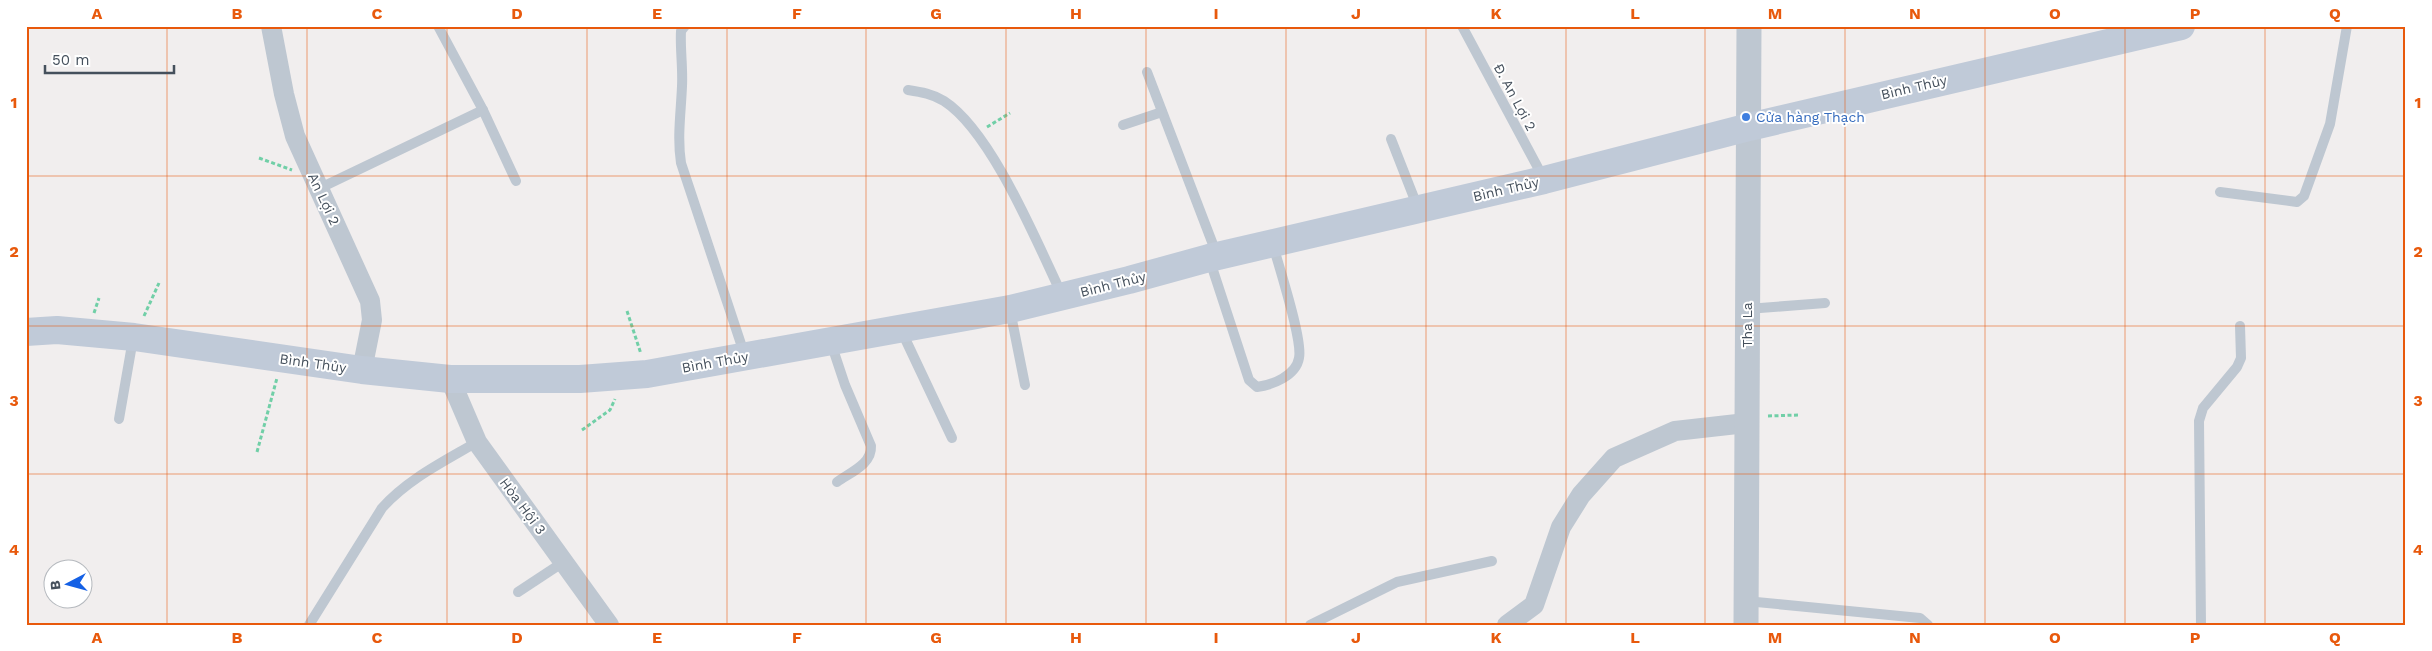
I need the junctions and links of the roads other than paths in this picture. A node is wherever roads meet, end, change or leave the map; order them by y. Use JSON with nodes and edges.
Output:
{"nodes":[{"id":1,"x":271,"y":26,"type":"edge"},
{"id":2,"x":438,"y":26,"type":"edge"},
{"id":3,"x":685,"y":26,"type":"edge"},
{"id":4,"x":1462,"y":26,"type":"edge"},
{"id":5,"x":1749,"y":26,"type":"edge"},
{"id":6,"x":2181,"y":26,"type":"edge"},
{"id":7,"x":2347,"y":26,"type":"edge"},
{"id":8,"x":1147,"y":72,"type":"dead end"},
{"id":9,"x":908,"y":90,"type":"dead end"},
{"id":10,"x":483,"y":110,"type":"junction"},
{"id":11,"x":1162,"y":112,"type":"junction"},
{"id":12,"x":1123,"y":125,"type":"dead end"},
{"id":13,"x":1749,"y":127,"type":"junction"},
{"id":14,"x":1391,"y":139,"type":"dead end"},
{"id":15,"x":516,"y":180,"type":"dead end"},
{"id":16,"x":1544,"y":180,"type":"junction"},
{"id":17,"x":316,"y":184,"type":"junction"},
{"id":18,"x":2220,"y":192,"type":"dead end"},
{"id":19,"x":1419,"y":210,"type":"junction"},
{"id":20,"x":1272,"y":244,"type":"junction"},
{"id":21,"x":1214,"y":257,"type":"junction"},
{"id":22,"x":1063,"y":296,"type":"junction"},
{"id":23,"x":1825,"y":303,"type":"dead end"},
{"id":24,"x":1010,"y":309,"type":"junction"},
{"id":25,"x":1747,"y":309,"type":"junction"},
{"id":26,"x":2240,"y":326,"type":"dead end"},
{"id":27,"x":901,"y":330,"type":"junction"},
{"id":28,"x":26,"y":332,"type":"edge"},
{"id":29,"x":134,"y":337,"type":"junction"},
{"id":30,"x":830,"y":342,"type":"junction"},
{"id":31,"x":745,"y":357,"type":"junction"},
{"id":32,"x":362,"y":370,"type":"junction"},
{"id":33,"x":450,"y":379,"type":"junction"},
{"id":34,"x":1025,"y":385,"type":"dead end"},
{"id":35,"x":119,"y":419,"type":"dead end"},
{"id":36,"x":1746,"y":420,"type":"junction"},
{"id":37,"x":952,"y":438,"type":"dead end"},
{"id":38,"x":477,"y":442,"type":"junction"},
{"id":39,"x":838,"y":482,"type":"dead end"},
{"id":40,"x":565,"y":561,"type":"junction"},
{"id":41,"x":1492,"y":561,"type":"dead end"},
{"id":42,"x":518,"y":592,"type":"dead end"},
{"id":43,"x":1746,"y":613,"type":"edge"},
{"id":44,"x":309,"y":625,"type":"edge"},
{"id":45,"x":610,"y":625,"type":"edge"},
{"id":46,"x":1310,"y":625,"type":"edge"},
{"id":47,"x":1507,"y":625,"type":"edge"},
{"id":48,"x":1928,"y":625,"type":"edge"},
{"id":49,"x":2201,"y":625,"type":"edge"}],
"edges":[{"from":1,"to":17,"type":"street","name":"An Lợi 2"},
{"from":2,"to":10,"type":"lane"},
{"from":3,"to":31,"type":"lane"},
{"from":4,"to":16,"type":"lane","name":"Đ. An Lợi 2"},
{"from":5,"to":13,"type":"street","name":"Tha La"},
{"from":6,"to":13,"type":"main road","name":"Bình Thủy"},
{"from":7,"to":18,"type":"lane"},
{"from":8,"to":11,"type":"lane"},
{"from":9,"to":22,"type":"lane"},
{"from":10,"to":15,"type":"lane"},
{"from":10,"to":17,"type":"lane"},
{"from":11,"to":12,"type":"lane"},
{"from":11,"to":21,"type":"lane"},
{"from":13,"to":16,"type":"main road","name":"Bình Thủy"},
{"from":13,"to":25,"type":"street","name":"Tha La"},
{"from":14,"to":19,"type":"lane"},
{"from":16,"to":19,"type":"main road","name":"Bình Thủy"},
{"from":17,"to":32,"type":"street","name":"An Lợi 2"},
{"from":19,"to":20,"type":"main road","name":"Bình Thủy"},
{"from":20,"to":21,"type":"main road","name":"Bình Thủy"},
{"from":20,"to":21,"type":"lane"},
{"from":21,"to":22,"type":"main road","name":"Bình Thủy"},
{"from":22,"to":24,"type":"main road","name":"Bình Thủy"},
{"from":23,"to":25,"type":"lane"},
{"from":24,"to":27,"type":"main road","name":"Bình Thủy"},
{"from":24,"to":34,"type":"lane"},
{"from":25,"to":36,"type":"street","name":"Tha La"},
{"from":26,"to":49,"type":"lane"},
{"from":27,"to":30,"type":"main road","name":"Bình Thủy"},
{"from":27,"to":37,"type":"lane"},
{"from":28,"to":29,"type":"main road","name":"Bình Thủy"},
{"from":29,"to":32,"type":"main road","name":"Bình Thủy"},
{"from":29,"to":35,"type":"lane"},
{"from":30,"to":31,"type":"main road","name":"Bình Thủy"},
{"from":30,"to":39,"type":"lane"},
{"from":31,"to":33,"type":"main road","name":"Bình Thủy"},
{"from":32,"to":33,"type":"main road","name":"Bình Thủy"},
{"from":33,"to":38,"type":"street","name":"Hòa Hội 3"},
{"from":36,"to":43,"type":"street","name":"Tha La"},
{"from":36,"to":47,"type":"street"},
{"from":38,"to":40,"type":"street","name":"Hòa Hội 3"},
{"from":38,"to":44,"type":"lane"},
{"from":40,"to":42,"type":"lane"},
{"from":40,"to":45,"type":"street","name":"Hòa Hội 3"},
{"from":41,"to":46,"type":"lane"},
{"from":43,"to":48,"type":"lane"}]}
